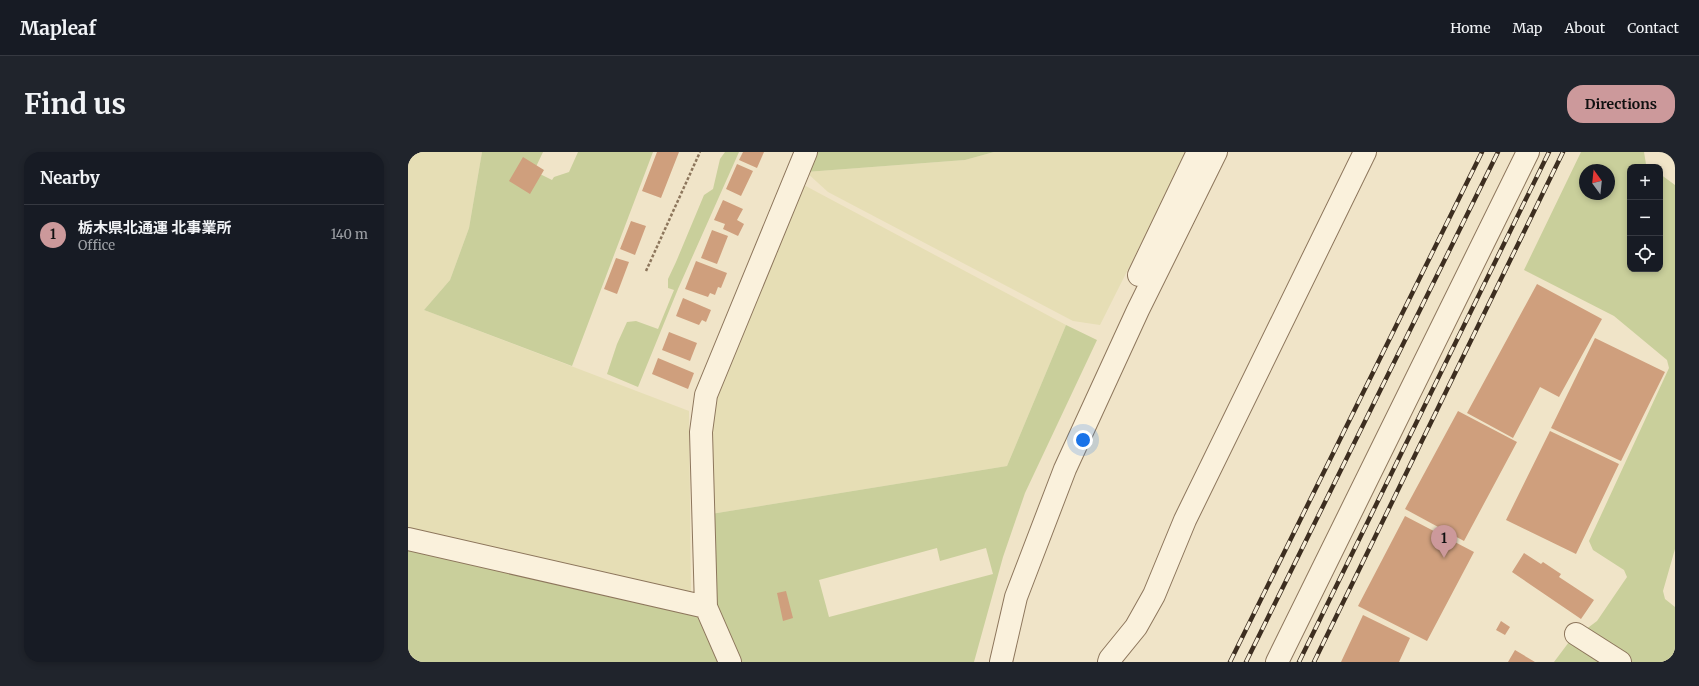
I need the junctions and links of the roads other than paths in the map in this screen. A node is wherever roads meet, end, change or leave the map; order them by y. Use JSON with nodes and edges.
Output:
{"nodes":[{"id":1,"x":805,"y":152,"type":"edge"},
{"id":2,"x":1198,"y":152,"type":"edge"},
{"id":3,"x":1216,"y":152,"type":"edge"},
{"id":4,"x":1365,"y":152,"type":"edge"},
{"id":5,"x":1528,"y":152,"type":"edge"},
{"id":6,"x":408,"y":539,"type":"edge"},
{"id":7,"x":706,"y":606,"type":"junction"},
{"id":8,"x":1576,"y":634,"type":"dead end"},
{"id":9,"x":730,"y":662,"type":"edge"},
{"id":10,"x":986,"y":662,"type":"edge"},
{"id":11,"x":1001,"y":662,"type":"edge"},
{"id":12,"x":1109,"y":662,"type":"edge"},
{"id":13,"x":1277,"y":662,"type":"edge"},
{"id":14,"x":1620,"y":662,"type":"edge"}],
"edges":[{"from":1,"to":7,"type":"street"},
{"from":2,"to":10,"type":"street"},
{"from":3,"to":11,"type":"street"},
{"from":4,"to":12,"type":"street"},
{"from":5,"to":13,"type":"street"},
{"from":6,"to":7,"type":"street"},
{"from":7,"to":9,"type":"street"},
{"from":8,"to":14,"type":"street"}]}
